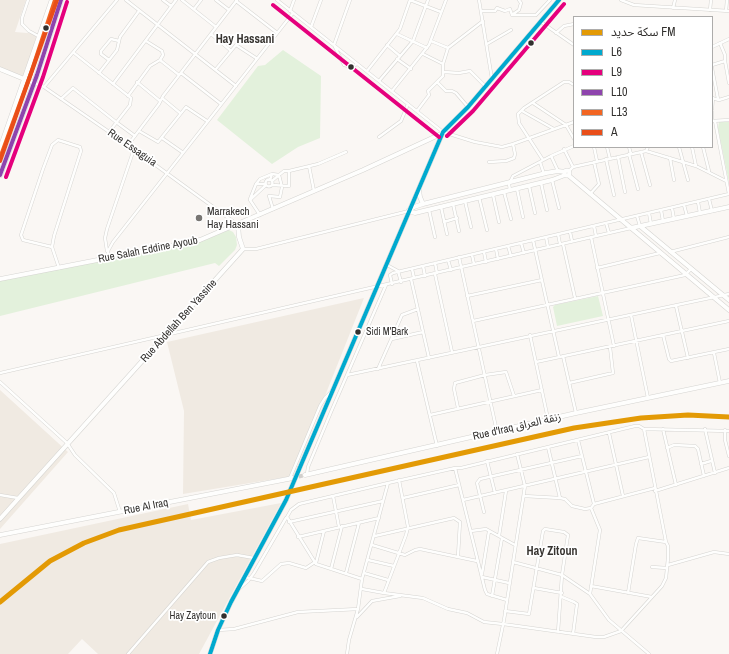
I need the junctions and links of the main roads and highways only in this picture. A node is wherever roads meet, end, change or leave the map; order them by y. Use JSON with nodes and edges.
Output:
{"nodes":[{"id":1,"x":52,"y":0,"type":"edge"},
{"id":2,"x":61,"y":0,"type":"edge"},
{"id":3,"x":0,"y":149,"type":"edge"},
{"id":4,"x":0,"y":175,"type":"edge"}],
"edges":[{"from":1,"to":3,"type":"main road"},
{"from":2,"to":4,"type":"main road"}]}
